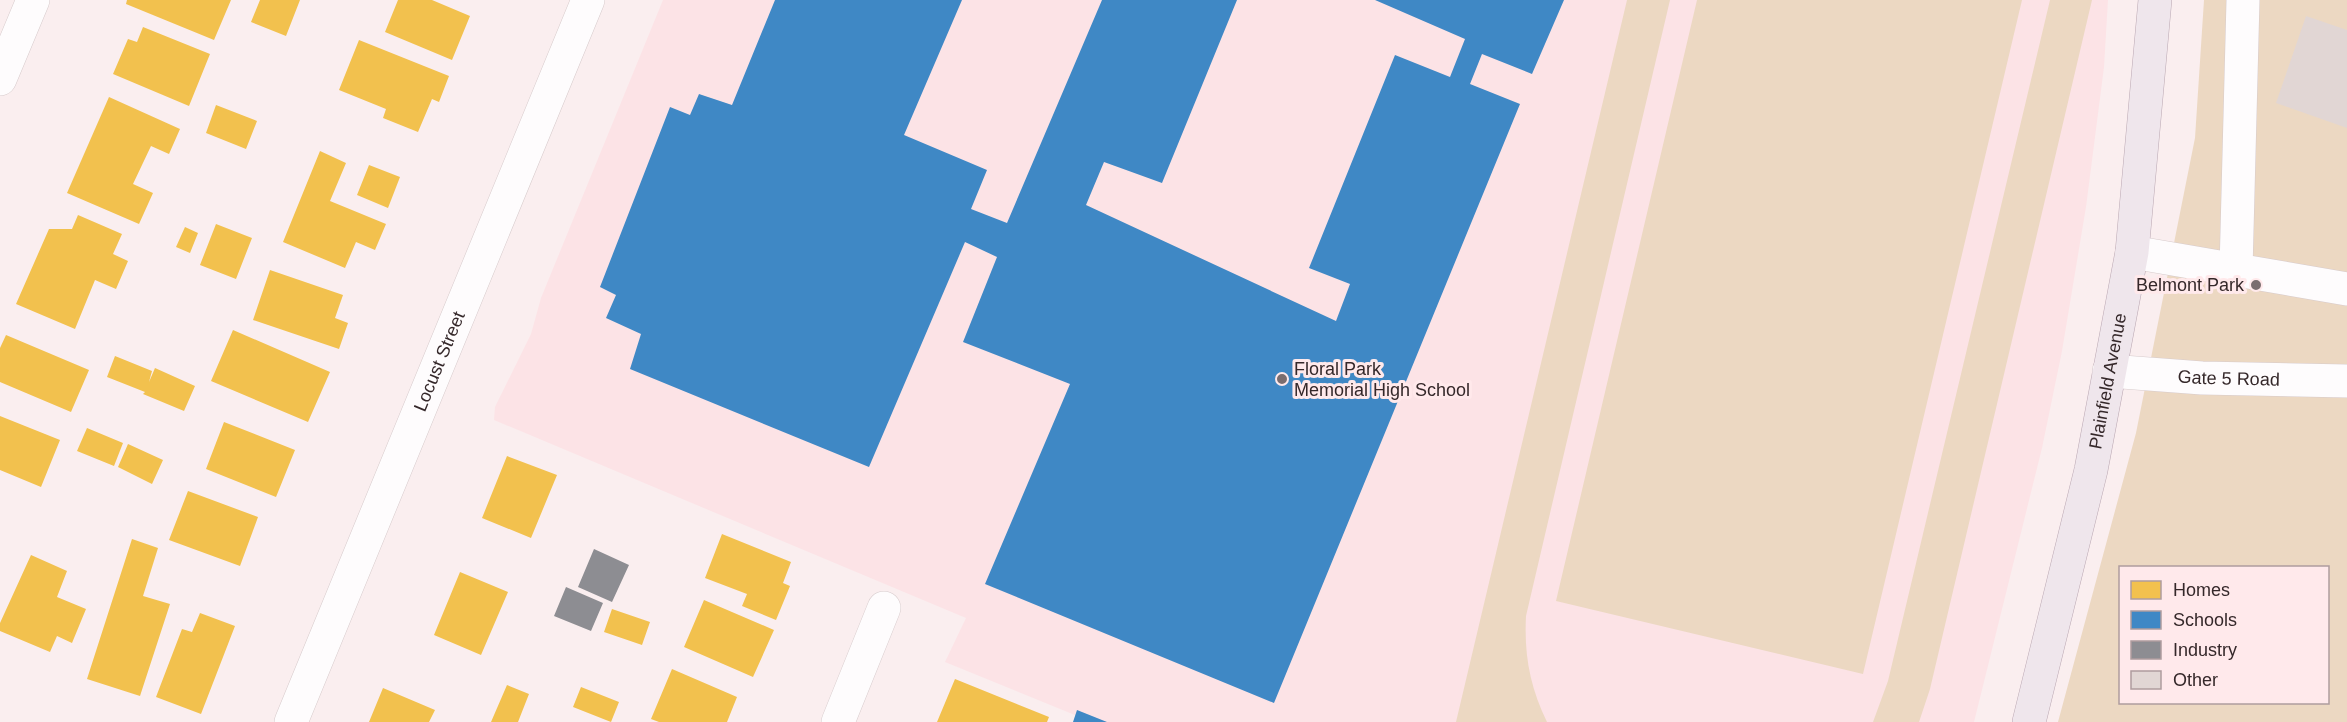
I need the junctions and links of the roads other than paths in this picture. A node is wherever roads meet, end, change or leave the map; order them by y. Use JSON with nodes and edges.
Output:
{"nodes":[{"id":1,"x":33,"y":0,"type":"edge"},
{"id":2,"x":588,"y":0,"type":"edge"},
{"id":3,"x":2155,"y":0,"type":"edge"},
{"id":4,"x":2243,"y":0,"type":"edge"},
{"id":5,"x":0,"y":79,"type":"edge"},
{"id":6,"x":2132,"y":252,"type":"junction"},
{"id":7,"x":2236,"y":270,"type":"junction"},
{"id":8,"x":2347,"y":289,"type":"edge"},
{"id":9,"x":2109,"y":371,"type":"junction"},
{"id":10,"x":2347,"y":381,"type":"edge"},
{"id":11,"x":884,"y":608,"type":"dead end"},
{"id":12,"x":291,"y":722,"type":"edge"},
{"id":13,"x":838,"y":722,"type":"edge"},
{"id":14,"x":2029,"y":722,"type":"edge"}],
"edges":[{"from":1,"to":5,"type":"street"},
{"from":2,"to":12,"type":"street","name":"Locust Street"},
{"from":3,"to":6,"type":"main road","name":"Plainfield Avenue"},
{"from":4,"to":7,"type":"street"},
{"from":6,"to":7,"type":"street"},
{"from":6,"to":9,"type":"main road","name":"Plainfield Avenue"},
{"from":7,"to":8,"type":"street"},
{"from":9,"to":10,"type":"street","name":"Gate 5 Road"},
{"from":9,"to":14,"type":"main road","name":"Plainfield Avenue"},
{"from":11,"to":13,"type":"street"}]}
